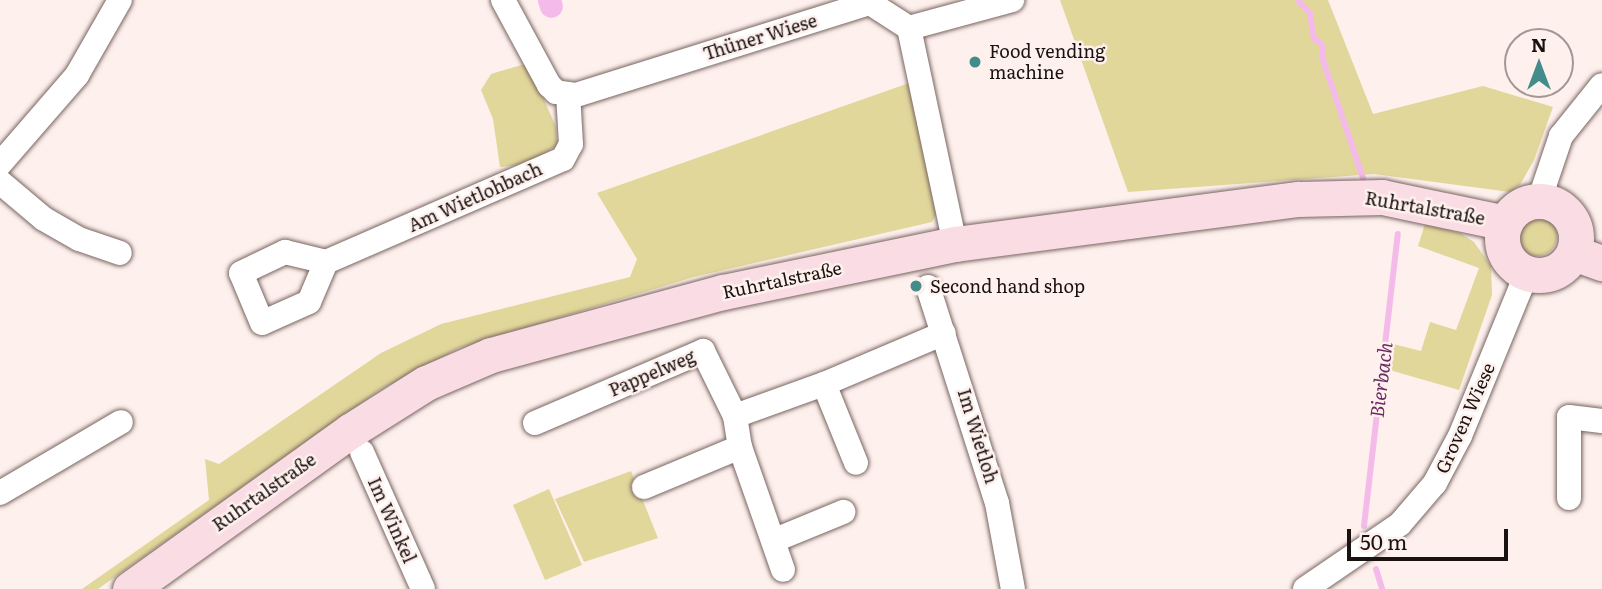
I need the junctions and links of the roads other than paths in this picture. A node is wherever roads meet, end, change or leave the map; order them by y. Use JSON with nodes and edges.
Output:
{"nodes":[{"id":1,"x":120,"y":0,"type":"edge"},
{"id":2,"x":1012,"y":0,"type":"edge"},
{"id":3,"x":507,"y":10,"type":"edge"},
{"id":4,"x":909,"y":28,"type":"junction"},
{"id":5,"x":1602,"y":85,"type":"edge"},
{"id":6,"x":568,"y":94,"type":"junction"},
{"id":7,"x":0,"y":164,"type":"edge"},
{"id":8,"x":0,"y":182,"type":"edge"},
{"id":9,"x":1539,"y":201,"type":"junction"},
{"id":10,"x":1505,"y":223,"type":"junction"},
{"id":11,"x":954,"y":244,"type":"junction"},
{"id":12,"x":120,"y":253,"type":"dead end"},
{"id":13,"x":1588,"y":258,"type":"edge"},
{"id":14,"x":326,"y":262,"type":"dead end"},
{"id":15,"x":1527,"y":273,"type":"junction"},
{"id":16,"x":928,"y":287,"type":"dead end"},
{"id":17,"x":944,"y":333,"type":"junction"},
{"id":18,"x":824,"y":384,"type":"junction"},
{"id":19,"x":735,"y":415,"type":"junction"},
{"id":20,"x":1602,"y":421,"type":"edge"},
{"id":21,"x":121,"y":422,"type":"dead end"},
{"id":22,"x":535,"y":423,"type":"dead end"},
{"id":23,"x":740,"y":447,"type":"junction"},
{"id":24,"x":362,"y":452,"type":"dead end"},
{"id":25,"x":856,"y":463,"type":"dead end"},
{"id":26,"x":644,"y":487,"type":"dead end"},
{"id":27,"x":0,"y":493,"type":"edge"},
{"id":28,"x":1569,"y":498,"type":"dead end"},
{"id":29,"x":843,"y":512,"type":"dead end"},
{"id":30,"x":775,"y":541,"type":"junction"},
{"id":31,"x":783,"y":570,"type":"dead end"},
{"id":32,"x":130,"y":589,"type":"edge"},
{"id":33,"x":423,"y":589,"type":"edge"},
{"id":34,"x":1013,"y":589,"type":"edge"},
{"id":35,"x":1305,"y":589,"type":"edge"}],
"edges":[{"from":1,"to":7,"type":"street"},
{"from":2,"to":4,"type":"street"},
{"from":3,"to":6,"type":"street"},
{"from":4,"to":6,"type":"street","name":"Thüner Wiese"},
{"from":4,"to":11,"type":"street"},
{"from":5,"to":9,"type":"street"},
{"from":6,"to":14,"type":"street","name":"Am Wietlohbach"},
{"from":8,"to":12,"type":"street"},
{"from":9,"to":10,"type":"main road","name":"Ruhrtalstraße"},
{"from":9,"to":13,"type":"main road"},
{"from":10,"to":11,"type":"main road","name":"Ruhrtalstraße"},
{"from":10,"to":15,"type":"main road","name":"Ruhrtalstraße"},
{"from":11,"to":32,"type":"main road","name":"Ruhrtalstraße"},
{"from":13,"to":15,"type":"main road"},
{"from":15,"to":35,"type":"street","name":"Groven Wiese"},
{"from":16,"to":17,"type":"street","name":"Im Wietloh"},
{"from":17,"to":18,"type":"street"},
{"from":17,"to":34,"type":"street","name":"Im Wietloh"},
{"from":18,"to":19,"type":"street"},
{"from":18,"to":25,"type":"street"},
{"from":19,"to":22,"type":"street","name":"Pappelweg"},
{"from":19,"to":23,"type":"street","name":"Pappelweg"},
{"from":20,"to":28,"type":"street"},
{"from":21,"to":27,"type":"street"},
{"from":23,"to":26,"type":"street"},
{"from":23,"to":30,"type":"street","name":"Pappelweg"},
{"from":24,"to":33,"type":"street","name":"Im Winkel"},
{"from":29,"to":30,"type":"street"},
{"from":30,"to":31,"type":"street","name":"Pappelweg"}]}
